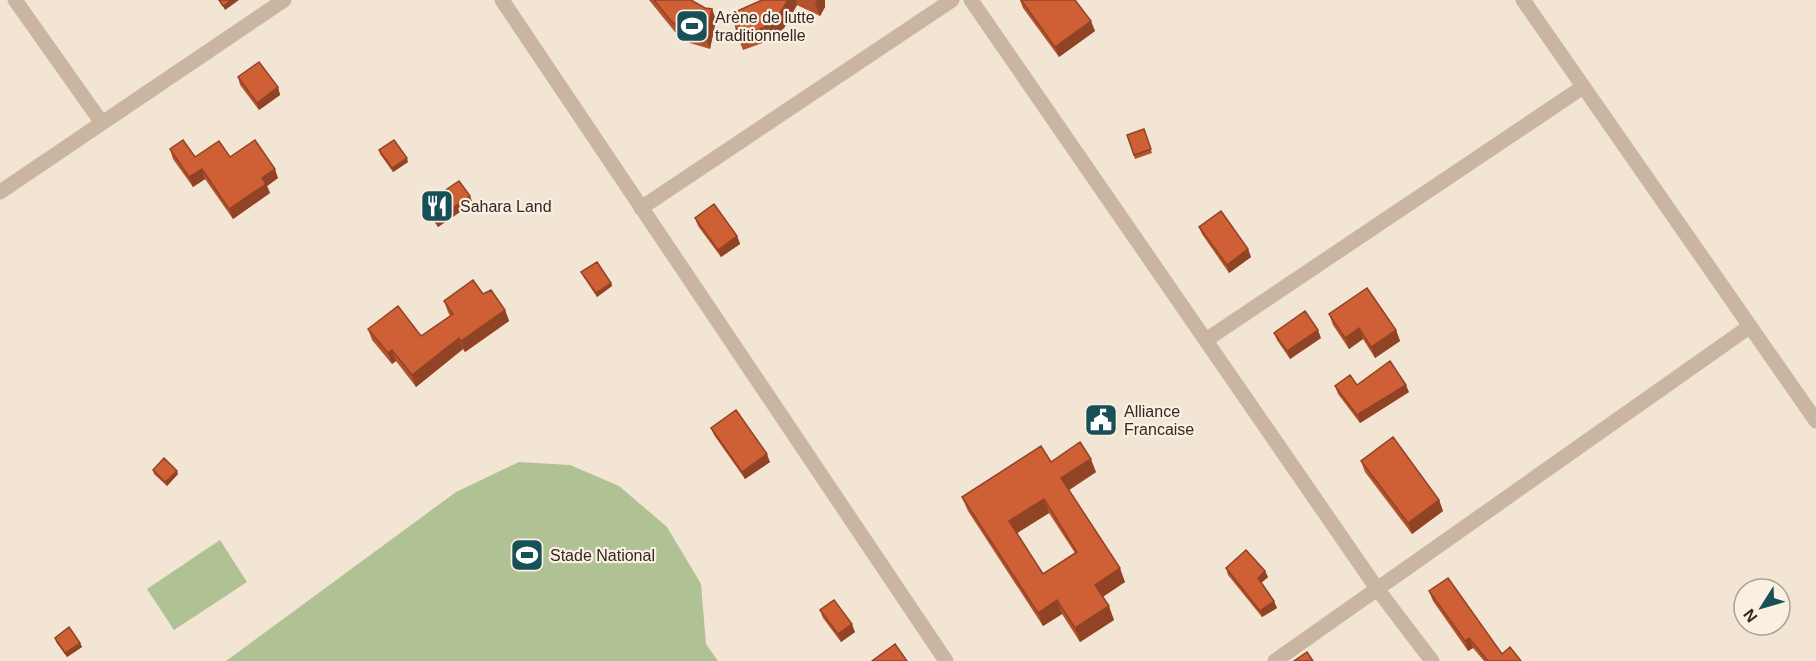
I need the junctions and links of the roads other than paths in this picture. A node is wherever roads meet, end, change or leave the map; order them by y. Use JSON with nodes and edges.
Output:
{"nodes":[{"id":1,"x":15,"y":0,"type":"edge"},
{"id":2,"x":284,"y":0,"type":"edge"},
{"id":3,"x":502,"y":0,"type":"edge"},
{"id":4,"x":952,"y":0,"type":"edge"},
{"id":5,"x":971,"y":0,"type":"edge"},
{"id":6,"x":1523,"y":0,"type":"edge"},
{"id":7,"x":1583,"y":87,"type":"junction"},
{"id":8,"x":102,"y":123,"type":"junction"},
{"id":9,"x":0,"y":192,"type":"edge"},
{"id":10,"x":641,"y":208,"type":"junction"},
{"id":11,"x":1749,"y":327,"type":"junction"},
{"id":12,"x":1206,"y":340,"type":"junction"},
{"id":13,"x":1816,"y":421,"type":"edge"},
{"id":14,"x":1378,"y":590,"type":"junction"},
{"id":15,"x":946,"y":661,"type":"edge"},
{"id":16,"x":1275,"y":661,"type":"edge"},
{"id":17,"x":1431,"y":661,"type":"edge"}],
"edges":[{"from":1,"to":8,"type":"street"},
{"from":2,"to":8,"type":"street"},
{"from":3,"to":10,"type":"street"},
{"from":4,"to":10,"type":"street"},
{"from":5,"to":12,"type":"street"},
{"from":6,"to":7,"type":"street"},
{"from":7,"to":11,"type":"street"},
{"from":7,"to":12,"type":"street"},
{"from":8,"to":9,"type":"street"},
{"from":10,"to":15,"type":"street"},
{"from":11,"to":13,"type":"street"},
{"from":11,"to":14,"type":"street"},
{"from":12,"to":14,"type":"street"},
{"from":14,"to":16,"type":"street"},
{"from":14,"to":17,"type":"street"}]}
